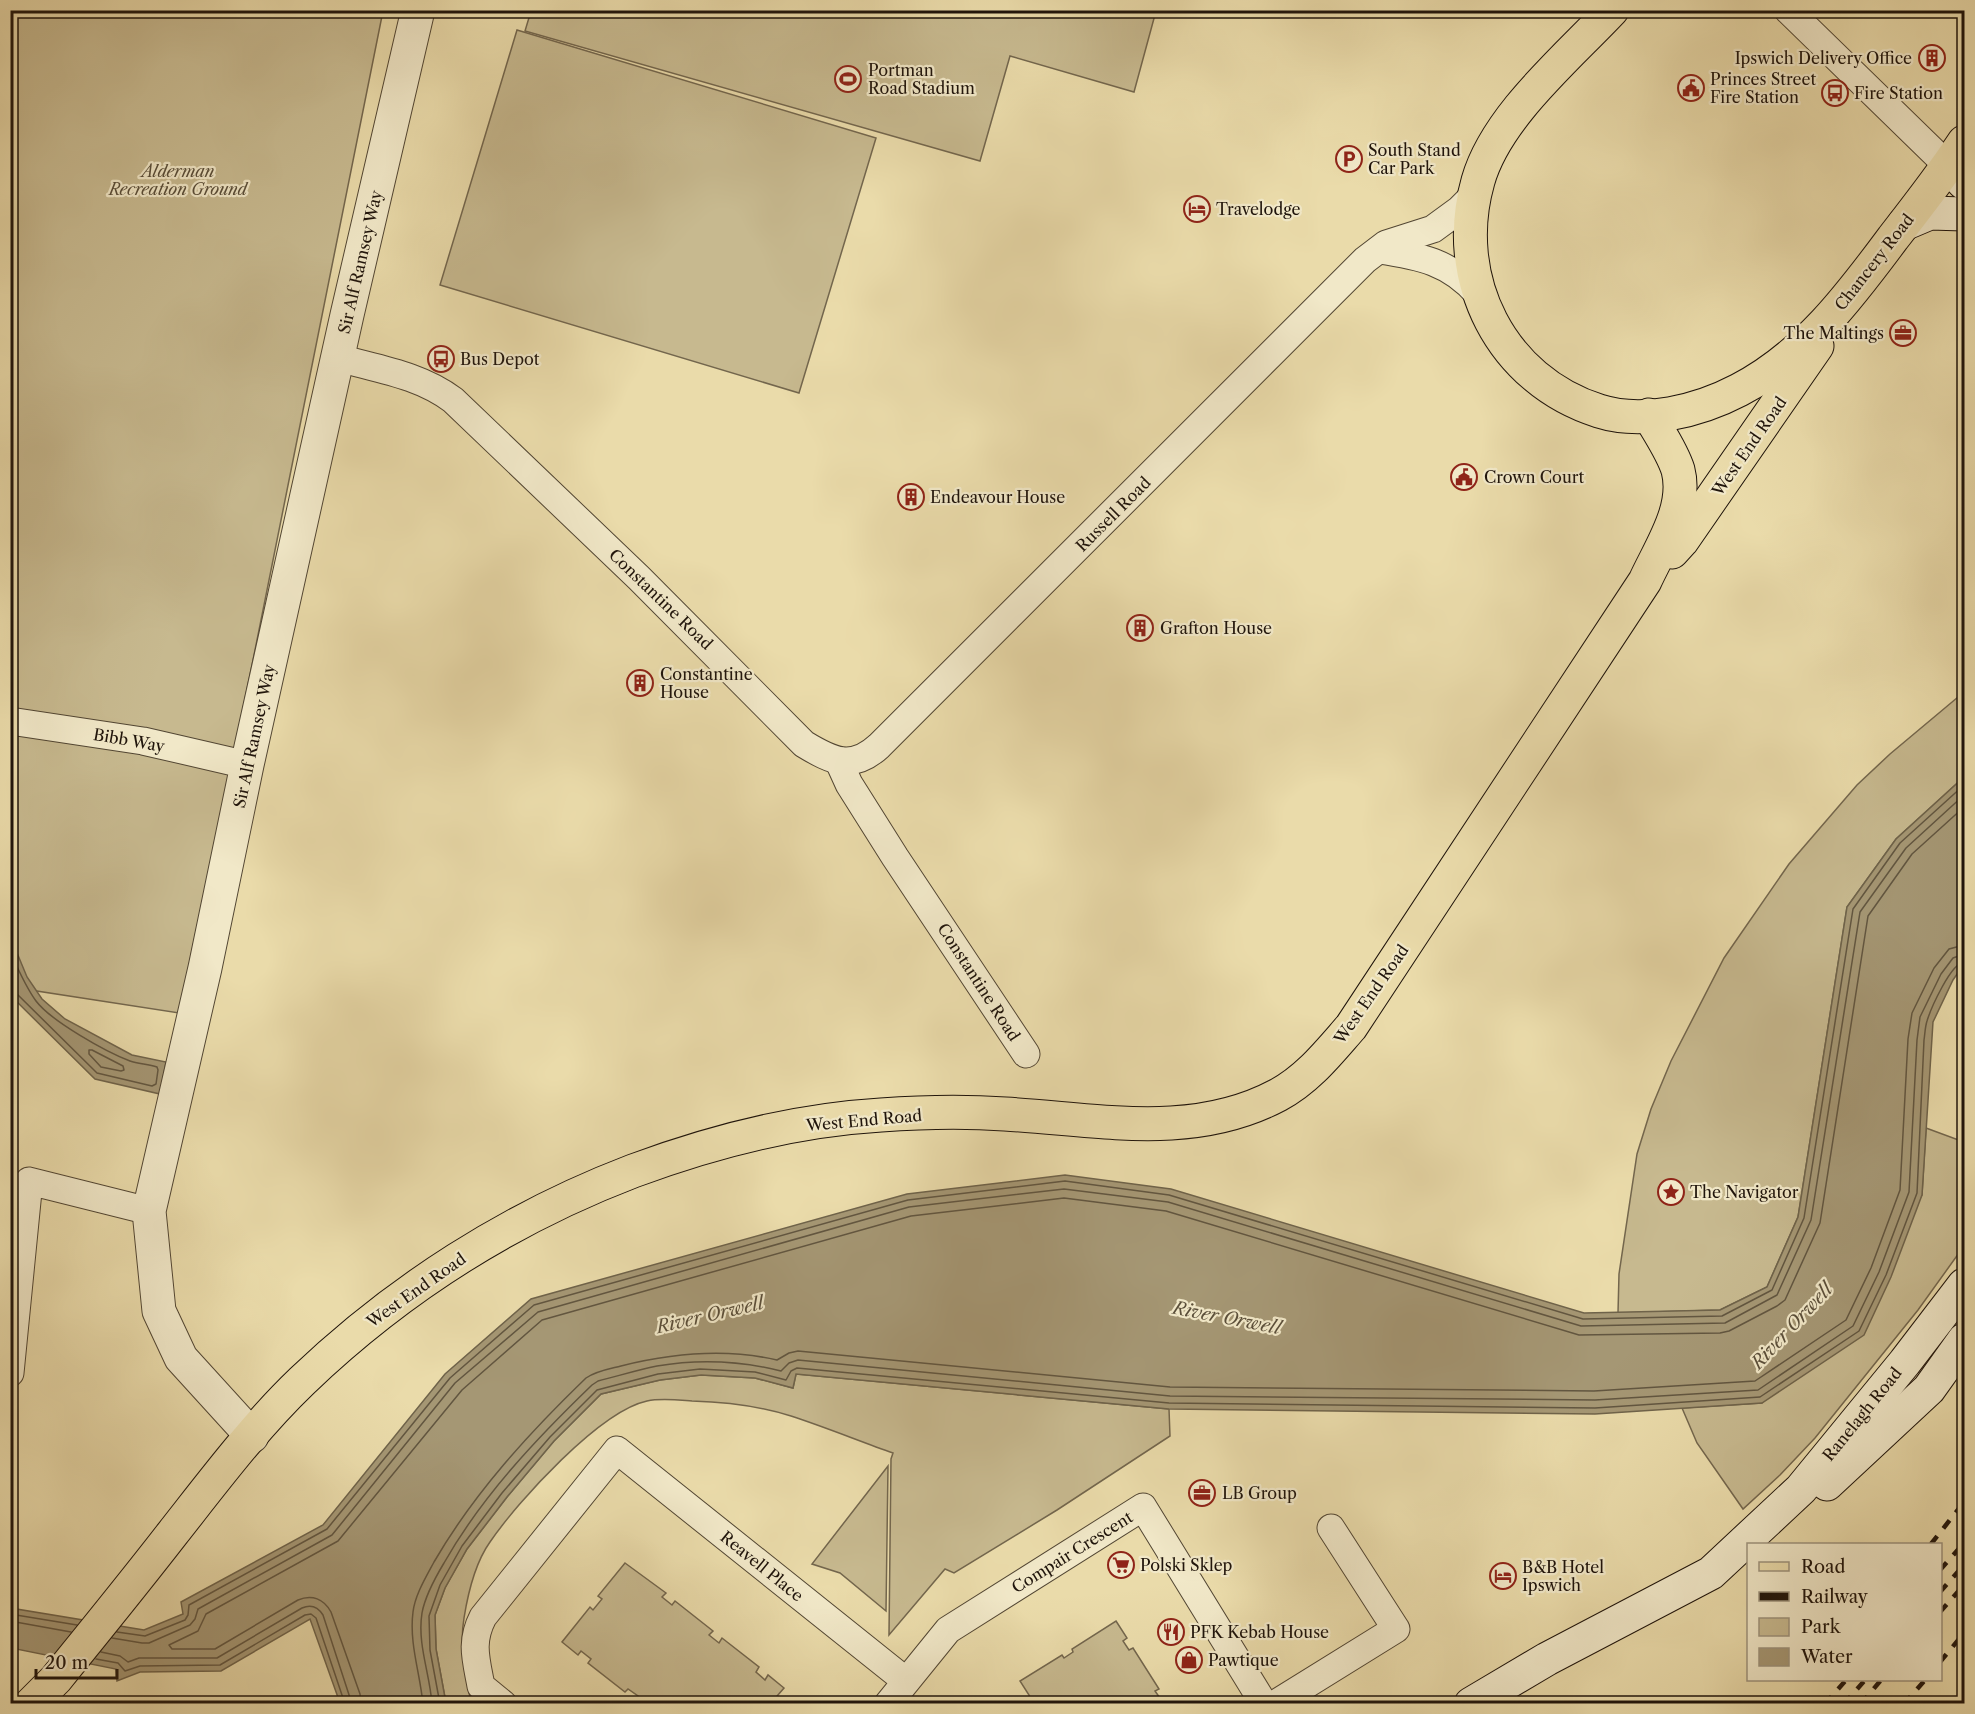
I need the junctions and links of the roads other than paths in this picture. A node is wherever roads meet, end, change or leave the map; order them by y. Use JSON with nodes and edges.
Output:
{"nodes":[{"id":1,"x":418,"y":10,"type":"edge"},
{"id":2,"x":1612,"y":10,"type":"edge"},
{"id":3,"x":1788,"y":10,"type":"edge"},
{"id":4,"x":1959,"y":164,"type":"edge"},
{"id":5,"x":1475,"y":194,"type":"junction"},
{"id":6,"x":1965,"y":214,"type":"edge"},
{"id":7,"x":1904,"y":224,"type":"junction"},
{"id":8,"x":1379,"y":250,"type":"junction"},
{"id":9,"x":1478,"y":294,"type":"junction"},
{"id":10,"x":1843,"y":304,"type":"junction"},
{"id":11,"x":339,"y":358,"type":"junction"},
{"id":12,"x":1649,"y":416,"type":"junction"},
{"id":13,"x":1645,"y":581,"type":"junction"},
{"id":14,"x":10,"y":721,"type":"edge"},
{"id":15,"x":839,"y":762,"type":"junction"},
{"id":16,"x":247,"y":765,"type":"junction"},
{"id":17,"x":1026,"y":1054,"type":"dead end"},
{"id":18,"x":149,"y":1211,"type":"junction"},
{"id":19,"x":1965,"y":1285,"type":"edge"},
{"id":20,"x":1925,"y":1337,"type":"junction"},
{"id":21,"x":1960,"y":1354,"type":"edge"},
{"id":22,"x":10,"y":1373,"type":"edge"},
{"id":23,"x":252,"y":1436,"type":"junction"},
{"id":24,"x":1331,"y":1528,"type":"dead end"},
{"id":25,"x":1751,"y":1536,"type":"junction"},
{"id":26,"x":902,"y":1695,"type":"edge"},
{"id":27,"x":31,"y":1704,"type":"edge"},
{"id":28,"x":503,"y":1704,"type":"edge"},
{"id":29,"x":1264,"y":1704,"type":"edge"},
{"id":30,"x":1275,"y":1704,"type":"edge"},
{"id":31,"x":1472,"y":1704,"type":"edge"}],
"edges":[{"from":1,"to":11,"type":"street","name":"Sir Alf Ramsey Way"},
{"from":2,"to":5,"type":"main road","name":"Chancery Road"},
{"from":3,"to":4,"type":"street"},
{"from":4,"to":7,"type":"main road","name":"Chancery Road"},
{"from":5,"to":8,"type":"street","name":"Russell Road"},
{"from":5,"to":9,"type":"main road","name":"Chancery Road"},
{"from":6,"to":7,"type":"street"},
{"from":7,"to":10,"type":"main road","name":"Chancery Road"},
{"from":8,"to":9,"type":"street"},
{"from":8,"to":15,"type":"street","name":"Russell Road"},
{"from":9,"to":12,"type":"main road","name":"Chancery Road"},
{"from":10,"to":12,"type":"main road","name":"Chancery Road"},
{"from":10,"to":13,"type":"main road","name":"West End Road"},
{"from":11,"to":15,"type":"street","name":"Constantine Road"},
{"from":11,"to":16,"type":"street","name":"Sir Alf Ramsey Way"},
{"from":12,"to":13,"type":"main road","name":"West End Road"},
{"from":13,"to":23,"type":"main road","name":"West End Road"},
{"from":14,"to":16,"type":"street","name":"Bibb Way"},
{"from":15,"to":17,"type":"street","name":"Constantine Road"},
{"from":16,"to":18,"type":"street","name":"Sir Alf Ramsey Way"},
{"from":18,"to":22,"type":"street"},
{"from":18,"to":23,"type":"street","name":"Sir Alf Ramsey Way"},
{"from":19,"to":20,"type":"street","name":"Ranelagh Road"},
{"from":20,"to":21,"type":"street"},
{"from":20,"to":25,"type":"street","name":"Ranelagh Road"},
{"from":21,"to":25,"type":"street","name":"Ranelagh Road"},
{"from":23,"to":27,"type":"main road","name":"West End Road"},
{"from":24,"to":30,"type":"street"},
{"from":25,"to":31,"type":"street","name":"Ranelagh Road"},
{"from":26,"to":28,"type":"street","name":"Reavell Place"},
{"from":26,"to":29,"type":"street","name":"Compair Crescent"}]}
